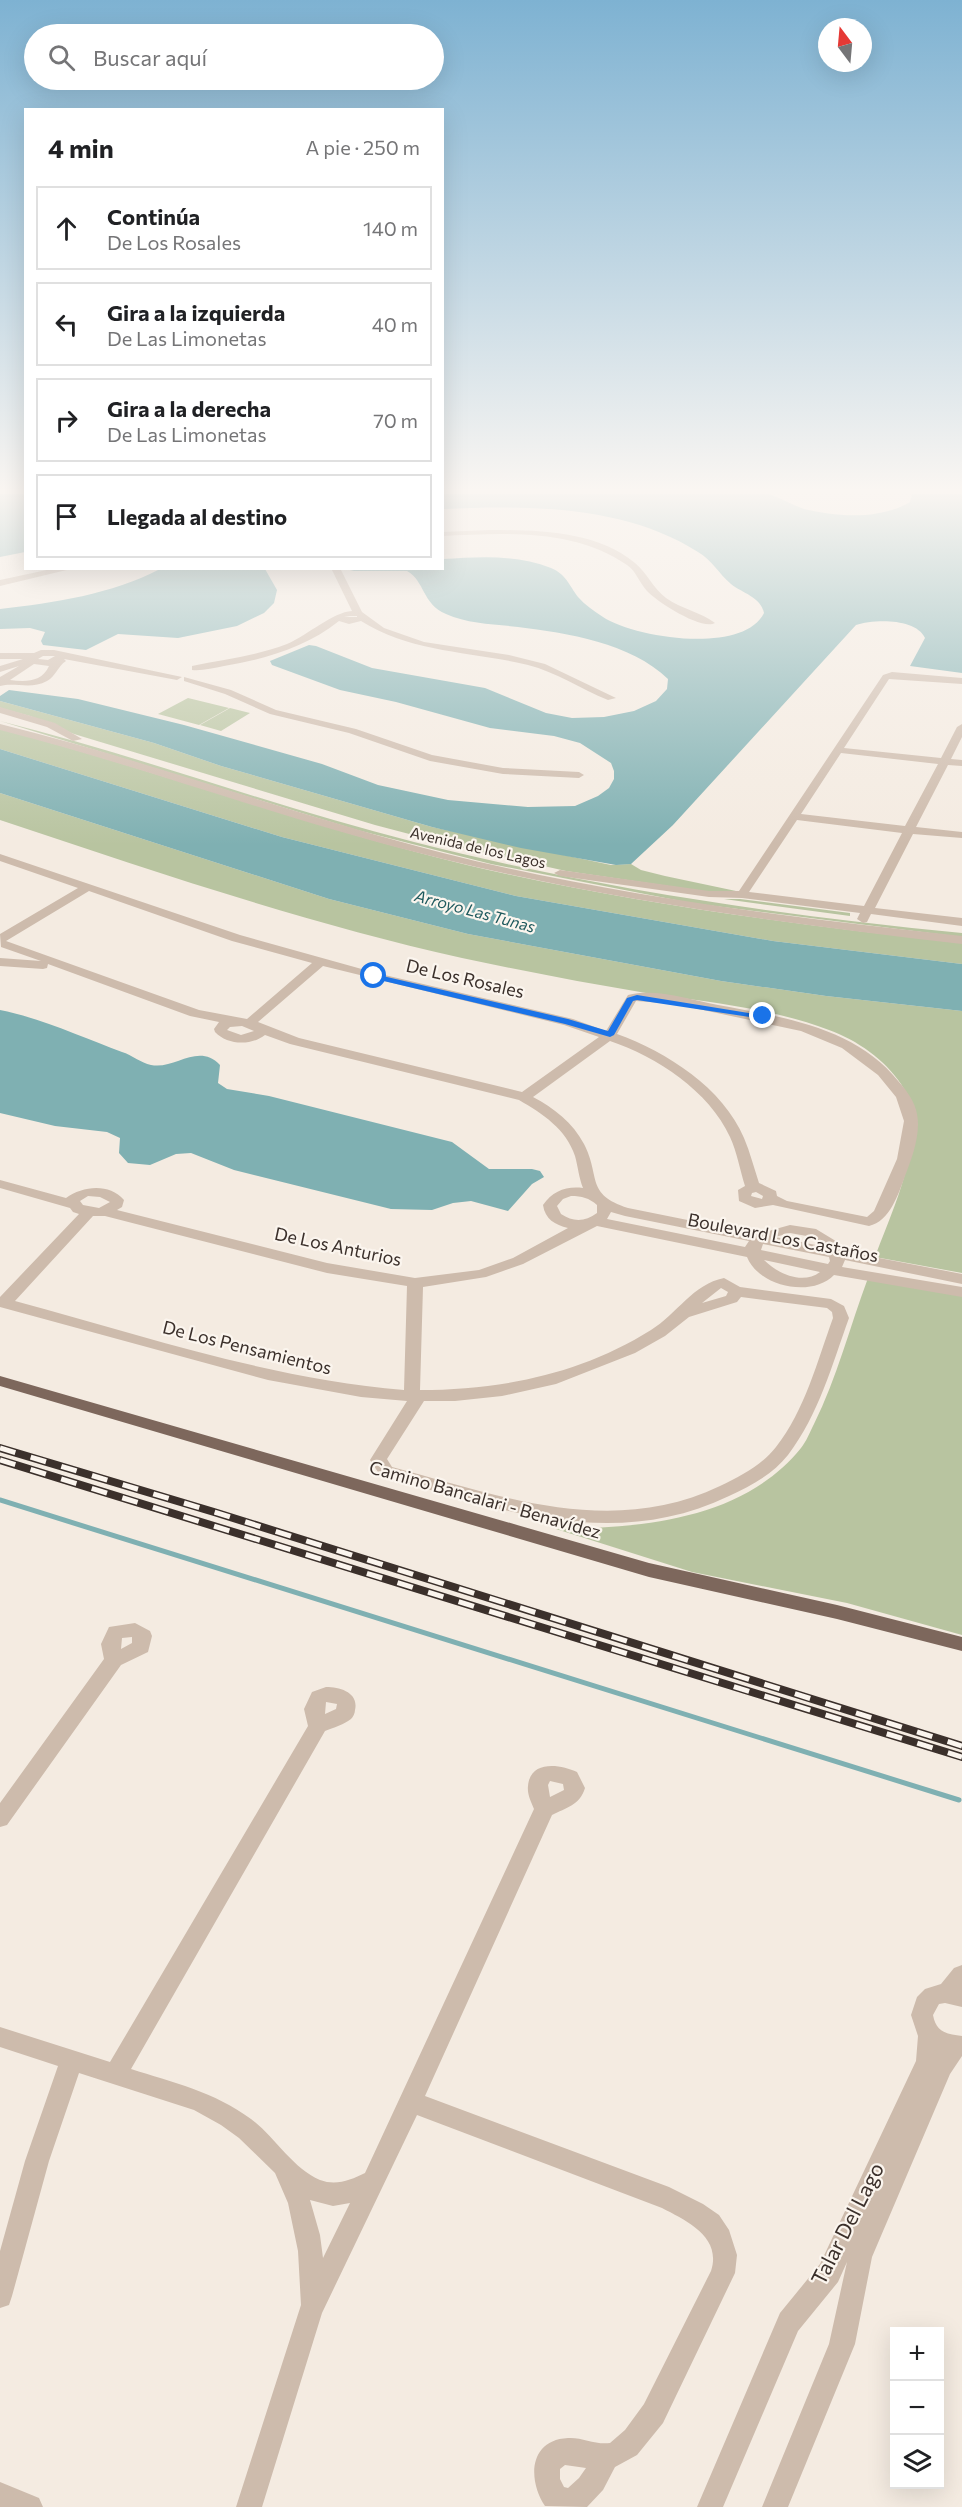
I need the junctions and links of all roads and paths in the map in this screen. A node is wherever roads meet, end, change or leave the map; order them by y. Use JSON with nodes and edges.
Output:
{"nodes":[{"id":1,"x":351,"y":611,"type":"edge"},
{"id":2,"x":351,"y":611,"type":"edge"},
{"id":3,"x":685,"y":611,"type":"edge"},
{"id":4,"x":352,"y":618,"type":"junction"},
{"id":5,"x":710,"y":623,"type":"dead end"},
{"id":6,"x":0,"y":656,"type":"edge"},
{"id":7,"x":33,"y":659,"type":"junction"},
{"id":8,"x":55,"y":660,"type":"junction"},
{"id":9,"x":0,"y":669,"type":"edge"},
{"id":10,"x":182,"y":675,"type":"junction"},
{"id":11,"x":201,"y":675,"type":"junction"},
{"id":12,"x":962,"y":681,"type":"edge"},
{"id":13,"x":4,"y":684,"type":"edge"},
{"id":14,"x":611,"y":698,"type":"dead end"},
{"id":15,"x":0,"y":710,"type":"edge"},
{"id":16,"x":0,"y":719,"type":"edge"},
{"id":17,"x":0,"y":727,"type":"edge"},
{"id":18,"x":962,"y":727,"type":"edge"},
{"id":19,"x":76,"y":739,"type":"junction"},
{"id":20,"x":839,"y":748,"type":"junction"},
{"id":21,"x":962,"y":758,"type":"edge"},
{"id":22,"x":946,"y":760,"type":"junction"},
{"id":23,"x":962,"y":763,"type":"edge"},
{"id":24,"x":579,"y":775,"type":"dead end"},
{"id":25,"x":795,"y":816,"type":"junction"},
{"id":26,"x":909,"y":830,"type":"junction"},
{"id":27,"x":962,"y":835,"type":"edge"},
{"id":28,"x":0,"y":857,"type":"edge"},
{"id":29,"x":556,"y":873,"type":"junction"},
{"id":30,"x":88,"y":887,"type":"junction"},
{"id":31,"x":742,"y":895,"type":"junction"},
{"id":32,"x":864,"y":916,"type":"junction"},
{"id":33,"x":962,"y":922,"type":"edge"},
{"id":34,"x":962,"y":931,"type":"edge"},
{"id":35,"x":962,"y":940,"type":"edge"},
{"id":36,"x":1,"y":945,"type":"edge"},
{"id":37,"x":0,"y":962,"type":"edge"},
{"id":38,"x":319,"y":963,"type":"junction"},
{"id":39,"x":70,"y":969,"type":"junction"},
{"id":40,"x":195,"y":1014,"type":"junction"},
{"id":41,"x":234,"y":1022,"type":"junction"},
{"id":42,"x":255,"y":1026,"type":"junction"},
{"id":43,"x":221,"y":1032,"type":"junction"},
{"id":44,"x":610,"y":1035,"type":"junction"},
{"id":45,"x":246,"y":1040,"type":"junction"},
{"id":46,"x":295,"y":1041,"type":"junction"},
{"id":47,"x":524,"y":1097,"type":"junction"},
{"id":48,"x":585,"y":1173,"type":"junction"},
{"id":49,"x":0,"y":1184,"type":"edge"},
{"id":50,"x":25,"y":1191,"type":"junction"},
{"id":51,"x":87,"y":1192,"type":"junction"},
{"id":52,"x":562,"y":1194,"type":"junction"},
{"id":53,"x":113,"y":1196,"type":"junction"},
{"id":54,"x":601,"y":1201,"type":"junction"},
{"id":55,"x":73,"y":1204,"type":"junction"},
{"id":56,"x":89,"y":1212,"type":"junction"},
{"id":57,"x":106,"y":1212,"type":"junction"},
{"id":58,"x":550,"y":1212,"type":"junction"},
{"id":59,"x":593,"y":1222,"type":"junction"},
{"id":60,"x":159,"y":1224,"type":"junction"},
{"id":61,"x":754,"y":1246,"type":"junction"},
{"id":62,"x":542,"y":1249,"type":"junction"},
{"id":63,"x":838,"y":1254,"type":"junction"},
{"id":64,"x":834,"y":1270,"type":"junction"},
{"id":65,"x":962,"y":1279,"type":"edge"},
{"id":66,"x":415,"y":1282,"type":"junction"},
{"id":67,"x":962,"y":1292,"type":"edge"},
{"id":68,"x":3,"y":1302,"type":"edge"},
{"id":69,"x":0,"y":1381,"type":"edge"},
{"id":70,"x":415,"y":1396,"type":"junction"},
{"id":71,"x":962,"y":1644,"type":"edge"},
{"id":72,"x":114,"y":1660,"type":"dead end"},
{"id":73,"x":318,"y":1726,"type":"dead end"},
{"id":74,"x":544,"y":1809,"type":"dead end"},
{"id":75,"x":0,"y":1819,"type":"edge"},
{"id":76,"x":962,"y":1975,"type":"edge"},
{"id":77,"x":954,"y":1995,"type":"edge"},
{"id":78,"x":929,"y":2035,"type":"junction"},
{"id":79,"x":0,"y":2037,"type":"edge"},
{"id":80,"x":958,"y":2047,"type":"edge"},
{"id":81,"x":71,"y":2062,"type":"junction"},
{"id":82,"x":115,"y":2075,"type":"junction"},
{"id":83,"x":411,"y":2102,"type":"junction"},
{"id":84,"x":285,"y":2169,"type":"junction"},
{"id":85,"x":374,"y":2181,"type":"junction"},
{"id":86,"x":0,"y":2296,"type":"edge"},
{"id":87,"x":311,"y":2310,"type":"junction"},
{"id":88,"x":605,"y":2459,"type":"dead end"},
{"id":89,"x":0,"y":2495,"type":"edge"},
{"id":90,"x":30,"y":2507,"type":"edge"},
{"id":91,"x":249,"y":2507,"type":"edge"},
{"id":92,"x":710,"y":2507,"type":"edge"},
{"id":93,"x":775,"y":2507,"type":"edge"}],
"edges":[{"from":1,"to":4,"type":"street"},
{"from":2,"to":4,"type":"street"},
{"from":3,"to":5,"type":"street"},
{"from":4,"to":11,"type":"street"},
{"from":4,"to":14,"type":"street"},
{"from":6,"to":7,"type":"street"},
{"from":7,"to":8,"type":"street"},
{"from":7,"to":9,"type":"street"},
{"from":7,"to":13,"type":"street"},
{"from":8,"to":10,"type":"street"},
{"from":8,"to":13,"type":"street"},
{"from":10,"to":11,"type":"street"},
{"from":10,"to":11,"type":"street"},
{"from":11,"to":24,"type":"street"},
{"from":12,"to":20,"type":"street"},
{"from":15,"to":19,"type":"street"},
{"from":16,"to":19,"type":"street","name":"Avenida de los Lagos"},
{"from":17,"to":35,"type":"street","name":"Avenida de los Lagos"},
{"from":18,"to":22,"type":"street"},
{"from":19,"to":29,"type":"street","name":"Avenida de los Lagos"},
{"from":20,"to":22,"type":"street"},
{"from":20,"to":25,"type":"street"},
{"from":21,"to":22,"type":"street"},
{"from":22,"to":23,"type":"street"},
{"from":22,"to":26,"type":"street"},
{"from":25,"to":26,"type":"street"},
{"from":25,"to":31,"type":"street"},
{"from":26,"to":27,"type":"street"},
{"from":26,"to":32,"type":"street"},
{"from":28,"to":30,"type":"street","name":"De Los Rosales"},
{"from":29,"to":31,"type":"street"},
{"from":29,"to":32,"type":"street","name":"Avenida de los Lagos"},
{"from":30,"to":36,"type":"street"},
{"from":30,"to":38,"type":"street","name":"De Los Rosales"},
{"from":31,"to":32,"type":"street"},
{"from":32,"to":33,"type":"street"},
{"from":32,"to":34,"type":"street","name":"Avenida de los Lagos"},
{"from":36,"to":39,"type":"street"},
{"from":37,"to":39,"type":"street"},
{"from":38,"to":42,"type":"street"},
{"from":38,"to":44,"type":"street","name":"De Los Rosales"},
{"from":39,"to":40,"type":"street"},
{"from":40,"to":41,"type":"street"},
{"from":40,"to":43,"type":"street"},
{"from":41,"to":42,"type":"street"},
{"from":41,"to":43,"type":"street"},
{"from":42,"to":45,"type":"street"},
{"from":42,"to":46,"type":"street"},
{"from":43,"to":45,"type":"street"},
{"from":44,"to":44,"type":"street","name":"De Los Rosales"},
{"from":44,"to":47,"type":"street"},
{"from":45,"to":46,"type":"street"},
{"from":46,"to":47,"type":"street"},
{"from":47,"to":48,"type":"street"},
{"from":48,"to":52,"type":"street"},
{"from":48,"to":54,"type":"street"},
{"from":49,"to":50,"type":"street"},
{"from":50,"to":51,"type":"street"},
{"from":50,"to":55,"type":"street"},
{"from":51,"to":53,"type":"street"},
{"from":51,"to":55,"type":"street"},
{"from":52,"to":54,"type":"street","name":"Boulevard Los Castaños"},
{"from":52,"to":58,"type":"street"},
{"from":53,"to":57,"type":"street"},
{"from":53,"to":60,"type":"street"},
{"from":54,"to":59,"type":"street"},
{"from":54,"to":61,"type":"street","name":"Boulevard Los Castaños"},
{"from":55,"to":56,"type":"street"},
{"from":56,"to":57,"type":"street"},
{"from":56,"to":68,"type":"street"},
{"from":57,"to":60,"type":"street"},
{"from":58,"to":59,"type":"street","name":"Boulevard Los Castaños"},
{"from":58,"to":62,"type":"street"},
{"from":59,"to":61,"type":"street","name":"Boulevard Los Castaños"},
{"from":59,"to":62,"type":"street","name":"De Los Anturios"},
{"from":60,"to":66,"type":"street","name":"De Los Anturios"},
{"from":61,"to":63,"type":"street"},
{"from":61,"to":64,"type":"street","name":"Boulevard Los Castaños"},
{"from":62,"to":66,"type":"street","name":"De Los Anturios"},
{"from":63,"to":64,"type":"street"},
{"from":63,"to":65,"type":"street","name":"Boulevard Los Castaños"},
{"from":64,"to":67,"type":"street","name":"Boulevard Los Castaños"},
{"from":66,"to":70,"type":"street"},
{"from":68,"to":70,"type":"street","name":"De Los Pensamientos"},
{"from":69,"to":71,"type":"main road","name":"Camino Bancalari - Benavídez"},
{"from":70,"to":70,"type":"street","name":"De Los Pensamientos"},
{"from":72,"to":75,"type":"street"},
{"from":73,"to":82,"type":"street"},
{"from":74,"to":83,"type":"street"},
{"from":76,"to":77,"type":"street"},
{"from":77,"to":78,"type":"street","name":"Talar Del Lago"},
{"from":78,"to":80,"type":"street"},
{"from":78,"to":92,"type":"street","name":"Talar Del Lago"},
{"from":79,"to":81,"type":"street"},
{"from":80,"to":93,"type":"street","name":"Talar Del Lago"},
{"from":81,"to":82,"type":"street"},
{"from":81,"to":86,"type":"street"},
{"from":82,"to":84,"type":"street"},
{"from":83,"to":85,"type":"street"},
{"from":83,"to":88,"type":"street"},
{"from":84,"to":85,"type":"street"},
{"from":84,"to":87,"type":"street"},
{"from":85,"to":87,"type":"street"},
{"from":87,"to":91,"type":"street"},
{"from":89,"to":90,"type":"street"}]}
